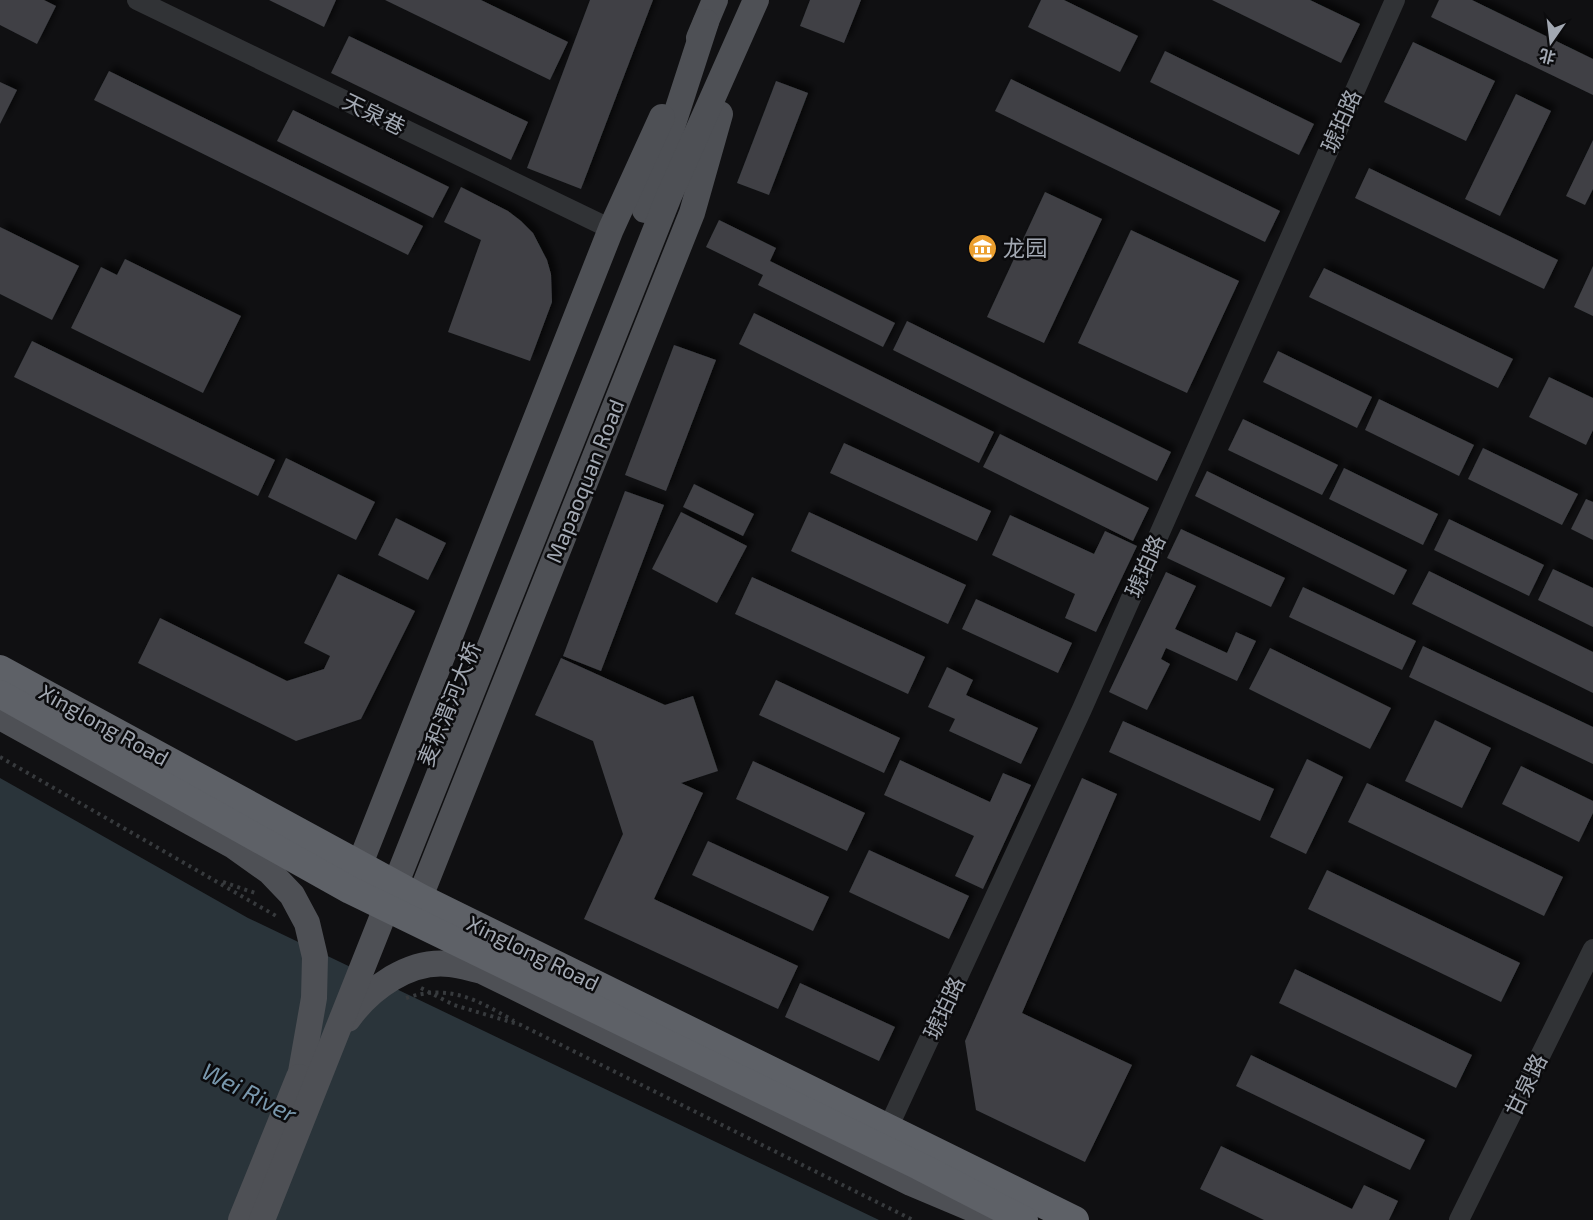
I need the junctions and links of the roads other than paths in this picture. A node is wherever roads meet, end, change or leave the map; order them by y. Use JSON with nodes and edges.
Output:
{"nodes":[{"id":1,"x":138,"y":0,"type":"edge"},
{"id":2,"x":756,"y":0,"type":"edge"},
{"id":3,"x":1395,"y":0,"type":"edge"},
{"id":4,"x":711,"y":11,"type":"edge"},
{"id":5,"x":742,"y":36,"type":"junction"},
{"id":6,"x":662,"y":192,"type":"junction"},
{"id":7,"x":611,"y":229,"type":"junction"},
{"id":8,"x":0,"y":669,"type":"edge"},
{"id":9,"x":0,"y":694,"type":"edge"},
{"id":10,"x":0,"y":717,"type":"edge"},
{"id":11,"x":355,"y":878,"type":"junction"},
{"id":12,"x":415,"y":909,"type":"junction"},
{"id":13,"x":1593,"y":949,"type":"edge"},
{"id":14,"x":310,"y":1074,"type":"junction"},
{"id":15,"x":888,"y":1128,"type":"junction"},
{"id":16,"x":241,"y":1220,"type":"edge"},
{"id":17,"x":262,"y":1220,"type":"edge"},
{"id":18,"x":1000,"y":1220,"type":"edge"},
{"id":19,"x":1024,"y":1220,"type":"edge"},
{"id":20,"x":1075,"y":1220,"type":"edge"},
{"id":21,"x":1459,"y":1220,"type":"edge"}],
"edges":[{"from":1,"to":7,"type":"street","name":"天泉巷"},
{"from":2,"to":5,"type":"main road","name":"Mapaoquan Road"},
{"from":3,"to":15,"type":"street","name":"琥珀路"},
{"from":4,"to":6,"type":"main road"},
{"from":4,"to":7,"type":"main road"},
{"from":5,"to":6,"type":"main road","name":"Mapaoquan Road"},
{"from":5,"to":12,"type":"main road","name":"Mapaoquan Road"},
{"from":6,"to":14,"type":"main road","name":"麦积渭河大桥"},
{"from":7,"to":11,"type":"main road"},
{"from":8,"to":11,"type":"highway","name":"Xinglong Road"},
{"from":9,"to":11,"type":"highway","name":"Xinglong Road"},
{"from":10,"to":14,"type":"main road"},
{"from":11,"to":12,"type":"highway","name":"Xinglong Road"},
{"from":12,"to":15,"type":"highway","name":"Xinglong Road"},
{"from":12,"to":19,"type":"highway","name":"Xinglong Road"},
{"from":13,"to":21,"type":"street","name":"甘泉路"},
{"from":14,"to":16,"type":"main road","name":"麦积渭河大桥"},
{"from":14,"to":17,"type":"main road","name":"麦积渭河大桥"},
{"from":14,"to":18,"type":"main road"},
{"from":15,"to":20,"type":"highway","name":"Xinglong Road"}]}
